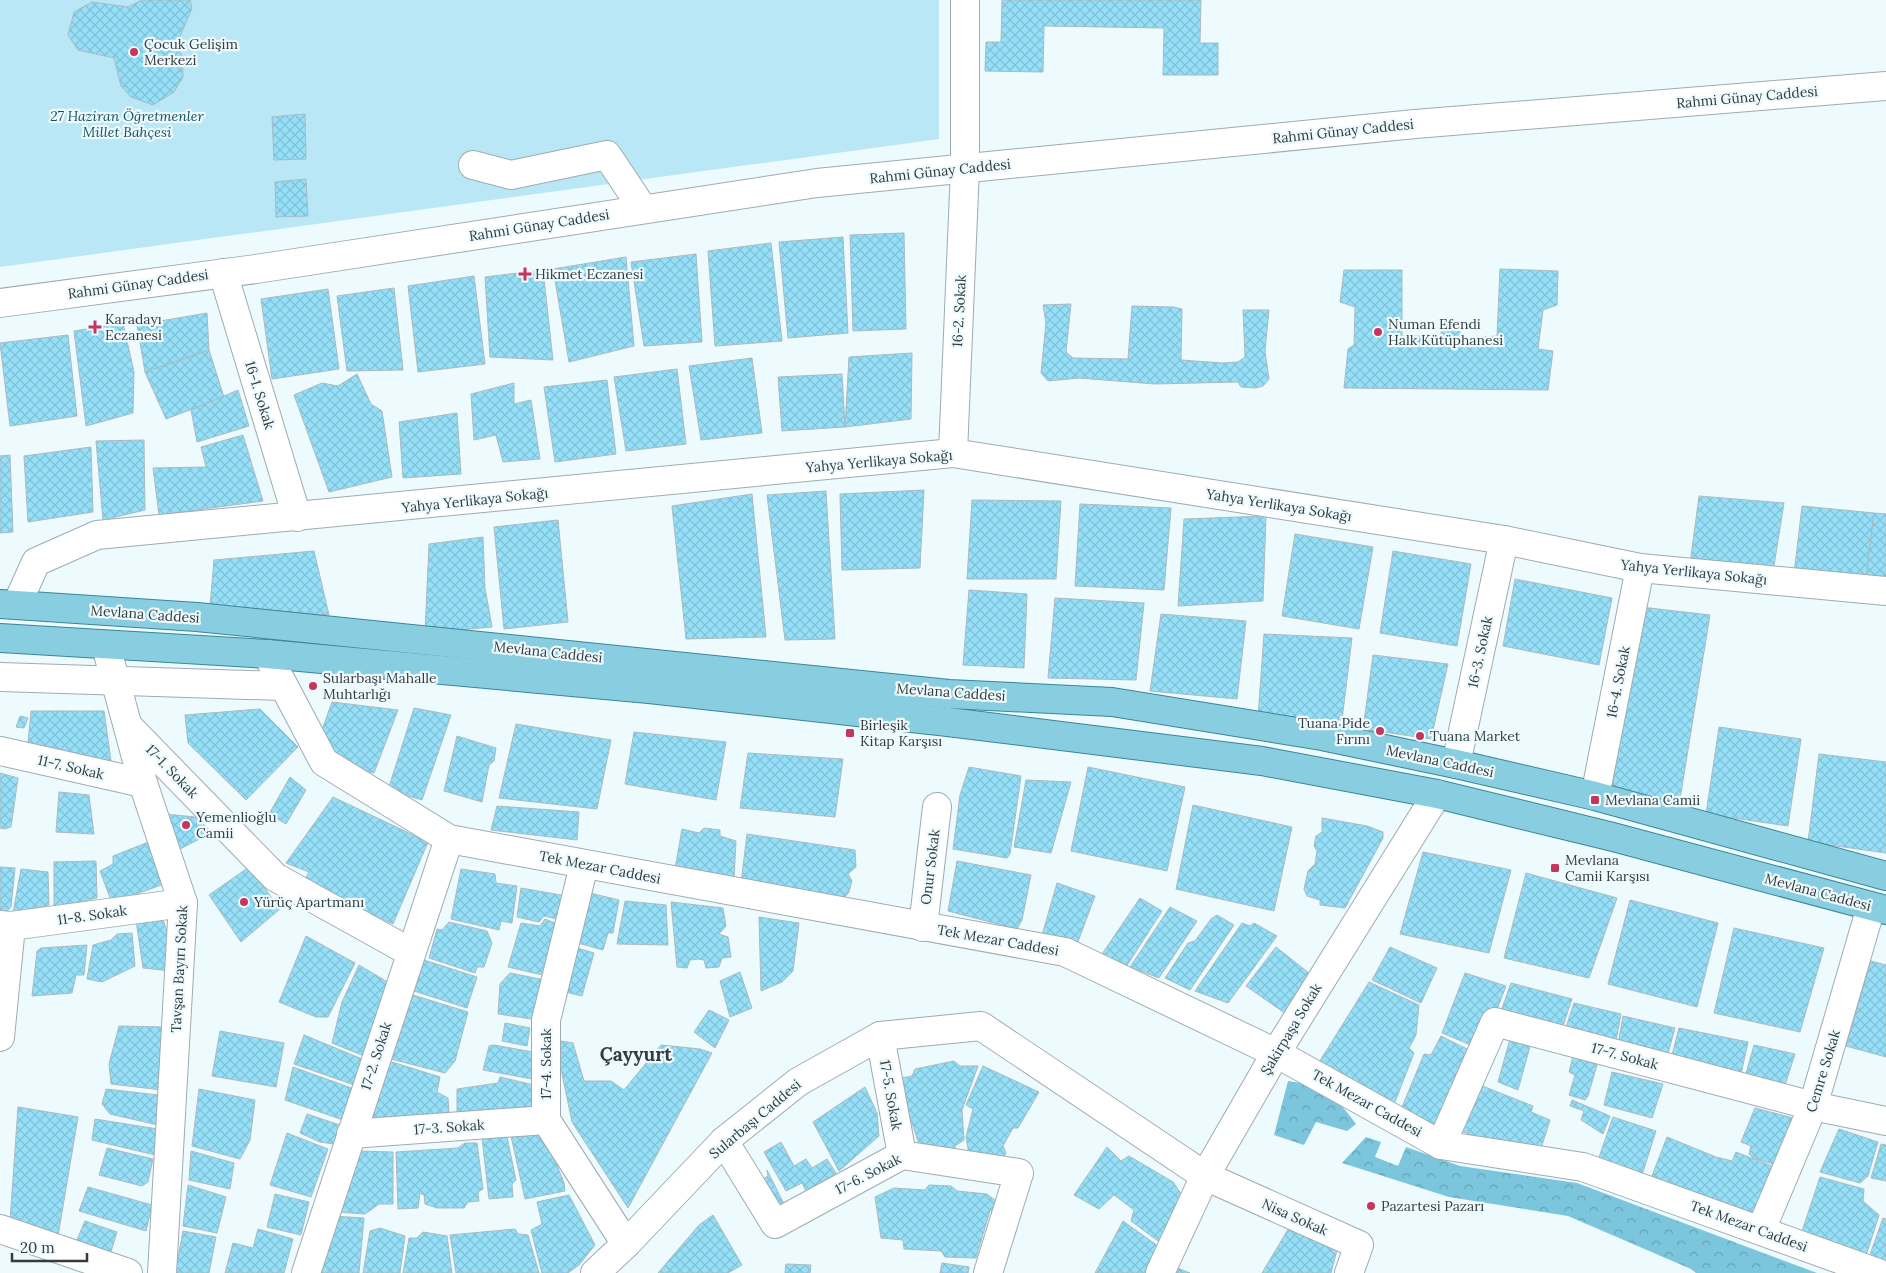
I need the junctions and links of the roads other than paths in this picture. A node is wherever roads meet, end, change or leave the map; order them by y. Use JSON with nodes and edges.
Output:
{"nodes":[{"id":1,"x":965,"y":0,"type":"edge"},
{"id":2,"x":1886,"y":86,"type":"edge"},
{"id":3,"x":473,"y":166,"type":"dead end"},
{"id":4,"x":965,"y":168,"type":"junction"},
{"id":5,"x":643,"y":209,"type":"junction"},
{"id":6,"x":223,"y":273,"type":"junction"},
{"id":7,"x":0,"y":303,"type":"edge"},
{"id":8,"x":953,"y":453,"type":"junction"},
{"id":9,"x":297,"y":517,"type":"junction"},
{"id":10,"x":1504,"y":540,"type":"junction"},
{"id":11,"x":1640,"y":568,"type":"junction"},
{"id":12,"x":1886,"y":591,"type":"edge"},
{"id":13,"x":8,"y":604,"type":"edge"},
{"id":14,"x":0,"y":638,"type":"edge"},
{"id":15,"x":106,"y":646,"type":"junction"},
{"id":16,"x":267,"y":654,"type":"junction"},
{"id":17,"x":0,"y":677,"type":"edge"},
{"id":18,"x":117,"y":682,"type":"junction"},
{"id":19,"x":282,"y":686,"type":"junction"},
{"id":20,"x":128,"y":726,"type":"junction"},
{"id":21,"x":0,"y":751,"type":"edge"},
{"id":22,"x":1456,"y":764,"type":"junction"},
{"id":23,"x":143,"y":784,"type":"junction"},
{"id":24,"x":1437,"y":794,"type":"junction"},
{"id":25,"x":1595,"y":796,"type":"junction"},
{"id":26,"x":936,"y":807,"type":"dead end"},
{"id":27,"x":449,"y":839,"type":"junction"},
{"id":28,"x":584,"y":864,"type":"junction"},
{"id":29,"x":1886,"y":876,"type":"edge"},
{"id":30,"x":183,"y":903,"type":"junction"},
{"id":31,"x":1879,"y":909,"type":"edge"},
{"id":32,"x":6,"y":925,"type":"edge"},
{"id":33,"x":923,"y":926,"type":"junction"},
{"id":34,"x":410,"y":952,"type":"junction"},
{"id":35,"x":880,"y":1036,"type":"junction"},
{"id":36,"x":0,"y":1037,"type":"edge"},
{"id":37,"x":1276,"y":1052,"type":"junction"},
{"id":38,"x":1813,"y":1106,"type":"junction"},
{"id":39,"x":546,"y":1120,"type":"junction"},
{"id":40,"x":1886,"y":1121,"type":"edge"},
{"id":41,"x":351,"y":1134,"type":"junction"},
{"id":42,"x":724,"y":1141,"type":"junction"},
{"id":43,"x":1441,"y":1145,"type":"junction"},
{"id":44,"x":902,"y":1154,"type":"junction"},
{"id":45,"x":1205,"y":1176,"type":"junction"},
{"id":46,"x":0,"y":1229,"type":"edge"},
{"id":47,"x":1761,"y":1230,"type":"junction"},
{"id":48,"x":626,"y":1244,"type":"junction"},
{"id":49,"x":128,"y":1273,"type":"edge"},
{"id":50,"x":162,"y":1273,"type":"edge"},
{"id":51,"x":306,"y":1273,"type":"edge"},
{"id":52,"x":595,"y":1273,"type":"edge"},
{"id":53,"x":988,"y":1273,"type":"edge"},
{"id":54,"x":1160,"y":1273,"type":"edge"},
{"id":55,"x":1349,"y":1273,"type":"edge"},
{"id":56,"x":1878,"y":1273,"type":"edge"}],
"edges":[{"from":1,"to":4,"type":"street","name":"16-2. Sokak"},
{"from":2,"to":4,"type":"street","name":"Rahmi Günay Caddesi"},
{"from":3,"to":5,"type":"street"},
{"from":4,"to":5,"type":"street","name":"Rahmi Günay Caddesi"},
{"from":4,"to":8,"type":"street","name":"16-2. Sokak"},
{"from":5,"to":6,"type":"street","name":"Rahmi Günay Caddesi"},
{"from":6,"to":7,"type":"street","name":"Rahmi Günay Caddesi"},
{"from":6,"to":9,"type":"street","name":"16-1. Sokak"},
{"from":8,"to":9,"type":"street","name":"Yahya Yerlikaya Sokağı"},
{"from":8,"to":10,"type":"street","name":"Yahya Yerlikaya Sokağı"},
{"from":9,"to":13,"type":"street","name":"Yahya Yerlikaya Sokağı"},
{"from":10,"to":11,"type":"street","name":"Yahya Yerlikaya Sokağı"},
{"from":10,"to":22,"type":"street","name":"16-3. Sokak"},
{"from":11,"to":12,"type":"street","name":"Yahya Yerlikaya Sokağı"},
{"from":11,"to":25,"type":"street","name":"16-4. Sokak"},
{"from":13,"to":22,"type":"main road","name":"Mevlana Caddesi"},
{"from":14,"to":15,"type":"main road","name":"Mevlana Caddesi"},
{"from":15,"to":16,"type":"main road","name":"Mevlana Caddesi"},
{"from":15,"to":18,"type":"street","name":"Tavşan Bayırı Sokak"},
{"from":16,"to":19,"type":"street","name":"Tek Mezar Caddesi"},
{"from":16,"to":24,"type":"main road","name":"Mevlana Caddesi"},
{"from":17,"to":18,"type":"street"},
{"from":18,"to":19,"type":"street"},
{"from":18,"to":20,"type":"street","name":"Tavşan Bayırı Sokak"},
{"from":19,"to":27,"type":"street","name":"Tek Mezar Caddesi"},
{"from":20,"to":23,"type":"street","name":"Tavşan Bayırı Sokak"},
{"from":20,"to":34,"type":"street","name":"17-1. Sokak"},
{"from":21,"to":23,"type":"street","name":"11-7. Sokak"},
{"from":22,"to":25,"type":"main road","name":"Mevlana Caddesi"},
{"from":23,"to":30,"type":"street","name":"Tavşan Bayırı Sokak"},
{"from":24,"to":31,"type":"main road","name":"Mevlana Caddesi"},
{"from":24,"to":37,"type":"street","name":"Şakirpaşa Sokak"},
{"from":25,"to":29,"type":"main road","name":"Mevlana Caddesi"},
{"from":26,"to":33,"type":"street","name":"Onur Sokak"},
{"from":27,"to":28,"type":"street","name":"Tek Mezar Caddesi"},
{"from":27,"to":34,"type":"street","name":"17-2. Sokak"},
{"from":28,"to":33,"type":"street","name":"Tek Mezar Caddesi"},
{"from":28,"to":39,"type":"street","name":"17-4. Sokak"},
{"from":30,"to":32,"type":"street","name":"11-8. Sokak"},
{"from":30,"to":50,"type":"street","name":"Tavşan Bayırı Sokak"},
{"from":31,"to":38,"type":"street","name":"Cemre Sokak"},
{"from":32,"to":36,"type":"street"},
{"from":33,"to":37,"type":"street","name":"Tek Mezar Caddesi"},
{"from":34,"to":41,"type":"street","name":"17-2. Sokak"},
{"from":35,"to":42,"type":"street","name":"Sularbaşı Caddesi"},
{"from":35,"to":44,"type":"street","name":"17-5. Sokak"},
{"from":35,"to":45,"type":"street","name":"Sularbaşı Caddesi"},
{"from":37,"to":43,"type":"street","name":"Tek Mezar Caddesi"},
{"from":37,"to":45,"type":"street","name":"Şakirpaşa Sokak"},
{"from":38,"to":40,"type":"street","name":"17-7. Sokak"},
{"from":38,"to":43,"type":"street","name":"17-7. Sokak"},
{"from":38,"to":47,"type":"street","name":"Cemre Sokak"},
{"from":39,"to":41,"type":"street","name":"17-3. Sokak"},
{"from":39,"to":48,"type":"street"},
{"from":41,"to":51,"type":"street","name":"17-2. Sokak"},
{"from":42,"to":44,"type":"street","name":"17-6. Sokak"},
{"from":42,"to":48,"type":"street","name":"Sularbaşı Caddesi"},
{"from":43,"to":47,"type":"street","name":"Tek Mezar Caddesi"},
{"from":44,"to":53,"type":"street","name":"17-6. Sokak"},
{"from":45,"to":54,"type":"street","name":"Şakirpaşa Sokak"},
{"from":45,"to":55,"type":"street","name":"Nisa Sokak"},
{"from":46,"to":49,"type":"street"},
{"from":47,"to":56,"type":"street","name":"Tek Mezar Caddesi"},
{"from":48,"to":52,"type":"street","name":"Sularbaşı Caddesi"}]}
